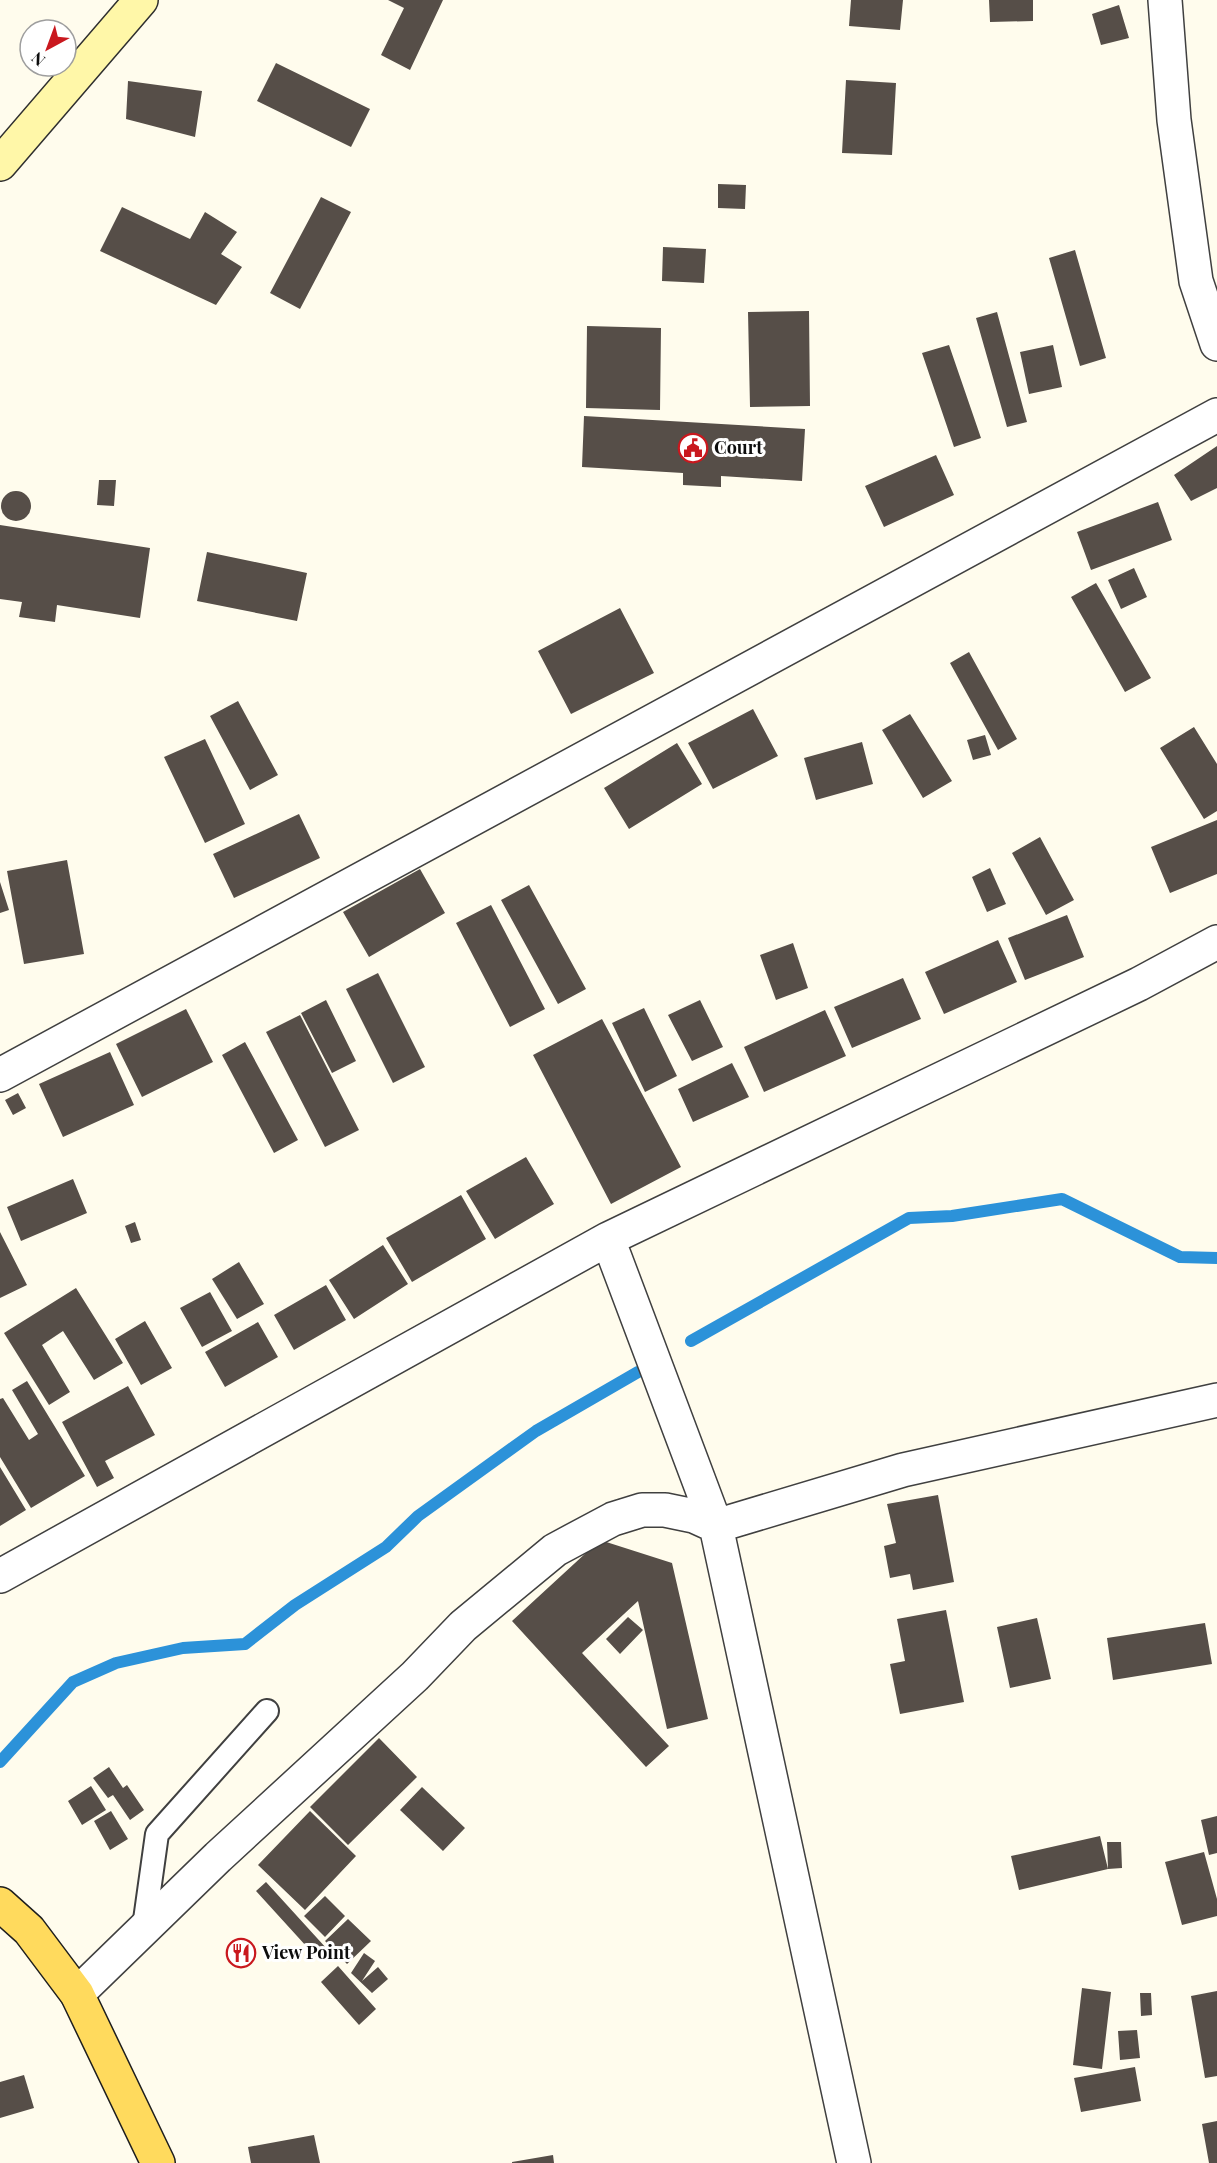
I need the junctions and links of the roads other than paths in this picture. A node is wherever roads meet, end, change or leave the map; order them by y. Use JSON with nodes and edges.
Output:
{"nodes":[{"id":1,"x":141,"y":0,"type":"edge"},
{"id":2,"x":1166,"y":0,"type":"edge"},
{"id":3,"x":0,"y":164,"type":"edge"},
{"id":4,"x":1217,"y":344,"type":"edge"},
{"id":5,"x":1217,"y":415,"type":"edge"},
{"id":6,"x":1217,"y":942,"type":"edge"},
{"id":7,"x":0,"y":1075,"type":"edge"},
{"id":8,"x":608,"y":1239,"type":"junction"},
{"id":9,"x":1217,"y":1400,"type":"edge"},
{"id":10,"x":716,"y":1526,"type":"junction"},
{"id":11,"x":0,"y":1576,"type":"edge"},
{"id":12,"x":267,"y":1711,"type":"dead end"},
{"id":13,"x":0,"y":1904,"type":"edge"},
{"id":14,"x":144,"y":1927,"type":"junction"},
{"id":15,"x":77,"y":1994,"type":"junction"},
{"id":16,"x":158,"y":2163,"type":"edge"},
{"id":17,"x":854,"y":2163,"type":"edge"}],
"edges":[{"from":1,"to":3,"type":"street"},
{"from":2,"to":4,"type":"street"},
{"from":5,"to":7,"type":"street"},
{"from":6,"to":8,"type":"street"},
{"from":8,"to":10,"type":"street"},
{"from":8,"to":11,"type":"street"},
{"from":9,"to":10,"type":"street"},
{"from":10,"to":14,"type":"street"},
{"from":10,"to":17,"type":"street"},
{"from":12,"to":14,"type":"lane"},
{"from":13,"to":15,"type":"main road"},
{"from":14,"to":15,"type":"street"},
{"from":15,"to":16,"type":"main road"}]}
